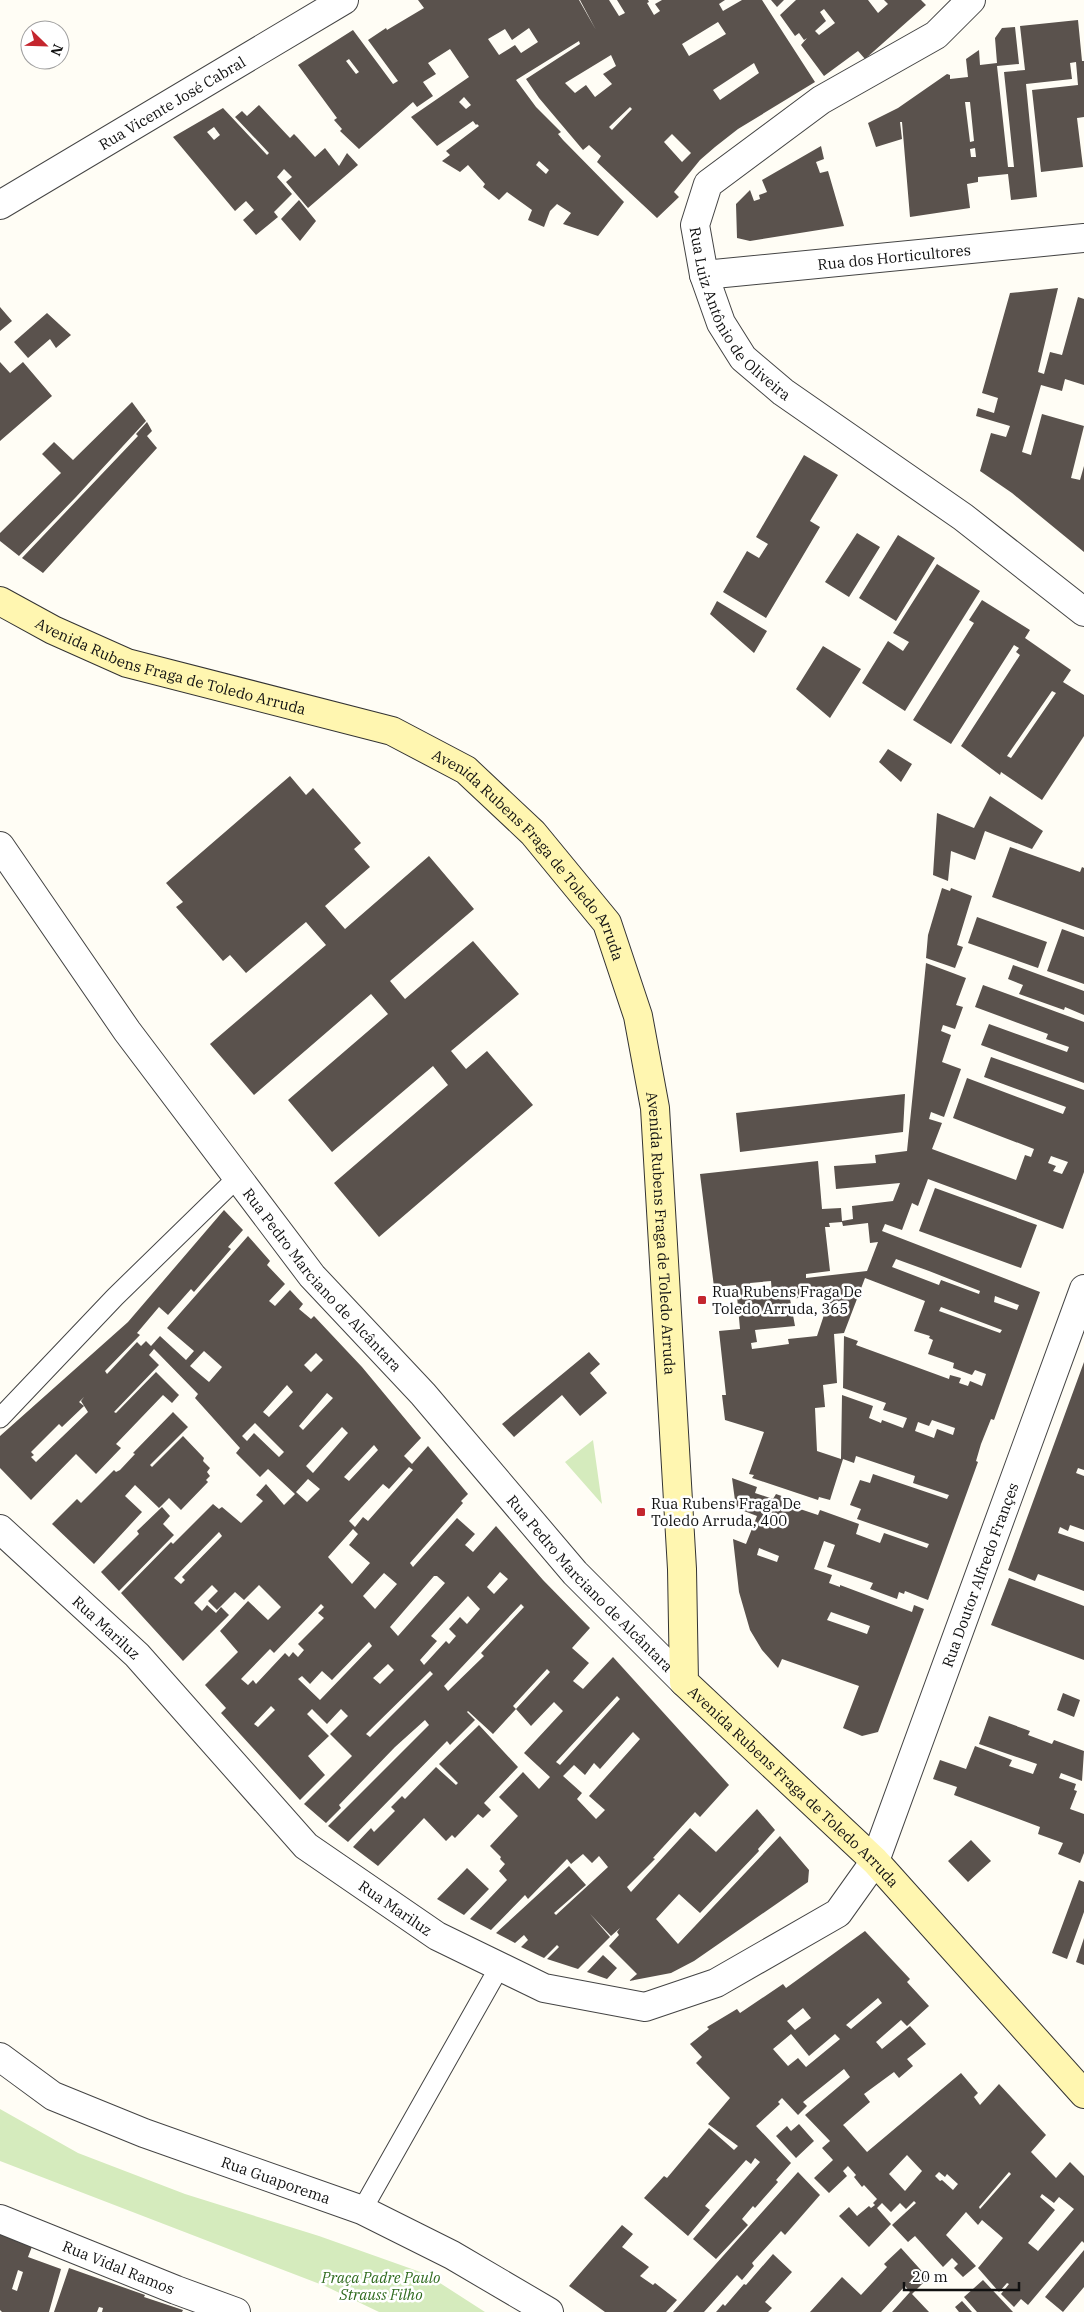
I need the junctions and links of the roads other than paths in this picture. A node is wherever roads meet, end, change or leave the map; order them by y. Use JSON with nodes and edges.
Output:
{"nodes":[{"id":1,"x":344,"y":0,"type":"edge"},
{"id":2,"x":971,"y":0,"type":"edge"},
{"id":3,"x":0,"y":206,"type":"edge"},
{"id":4,"x":1084,"y":238,"type":"edge"},
{"id":5,"x":704,"y":275,"type":"junction"},
{"id":6,"x":0,"y":601,"type":"edge"},
{"id":7,"x":1084,"y":612,"type":"edge"},
{"id":8,"x":0,"y":846,"type":"edge"},
{"id":9,"x":236,"y":1179,"type":"junction"},
{"id":10,"x":1084,"y":1289,"type":"edge"},
{"id":11,"x":0,"y":1418,"type":"edge"},
{"id":12,"x":0,"y":1529,"type":"edge"},
{"id":13,"x":684,"y":1682,"type":"junction"},
{"id":14,"x":875,"y":1861,"type":"junction"},
{"id":15,"x":500,"y":1966,"type":"junction"},
{"id":16,"x":0,"y":2057,"type":"edge"},
{"id":17,"x":1084,"y":2094,"type":"edge"},
{"id":18,"x":362,"y":2210,"type":"junction"},
{"id":19,"x":0,"y":2219,"type":"edge"},
{"id":20,"x":236,"y":2312,"type":"edge"},
{"id":21,"x":549,"y":2312,"type":"edge"}],
"edges":[{"from":1,"to":3,"type":"street","name":"Rua Vicente José Cabral"},
{"from":2,"to":5,"type":"street","name":"Rua Luiz Antônio de Oliveira"},
{"from":4,"to":5,"type":"street","name":"Rua dos Horticultores"},
{"from":5,"to":7,"type":"street","name":"Rua Luiz Antônio de Oliveira"},
{"from":6,"to":13,"type":"street","name":"Avenida Rubens Fraga de Toledo Arruda"},
{"from":8,"to":9,"type":"street","name":"Rua Pedro Marciano de Alcântara"},
{"from":9,"to":11,"type":"lane"},
{"from":9,"to":13,"type":"street","name":"Rua Pedro Marciano de Alcântara"},
{"from":10,"to":14,"type":"street","name":"Rua Doutor Alfredo Françes"},
{"from":12,"to":15,"type":"street","name":"Rua Mariluz"},
{"from":13,"to":14,"type":"street","name":"Avenida Rubens Fraga de Toledo Arruda"},
{"from":14,"to":15,"type":"street","name":"Rua Mariluz"},
{"from":14,"to":17,"type":"street","name":"Avenida Rubens Fraga de Toledo Arruda"},
{"from":15,"to":18,"type":"lane"},
{"from":16,"to":18,"type":"street","name":"Rua Guaporema"},
{"from":18,"to":21,"type":"street","name":"Rua Guaporema"},
{"from":19,"to":20,"type":"street","name":"Rua Vidal Ramos"}]}
